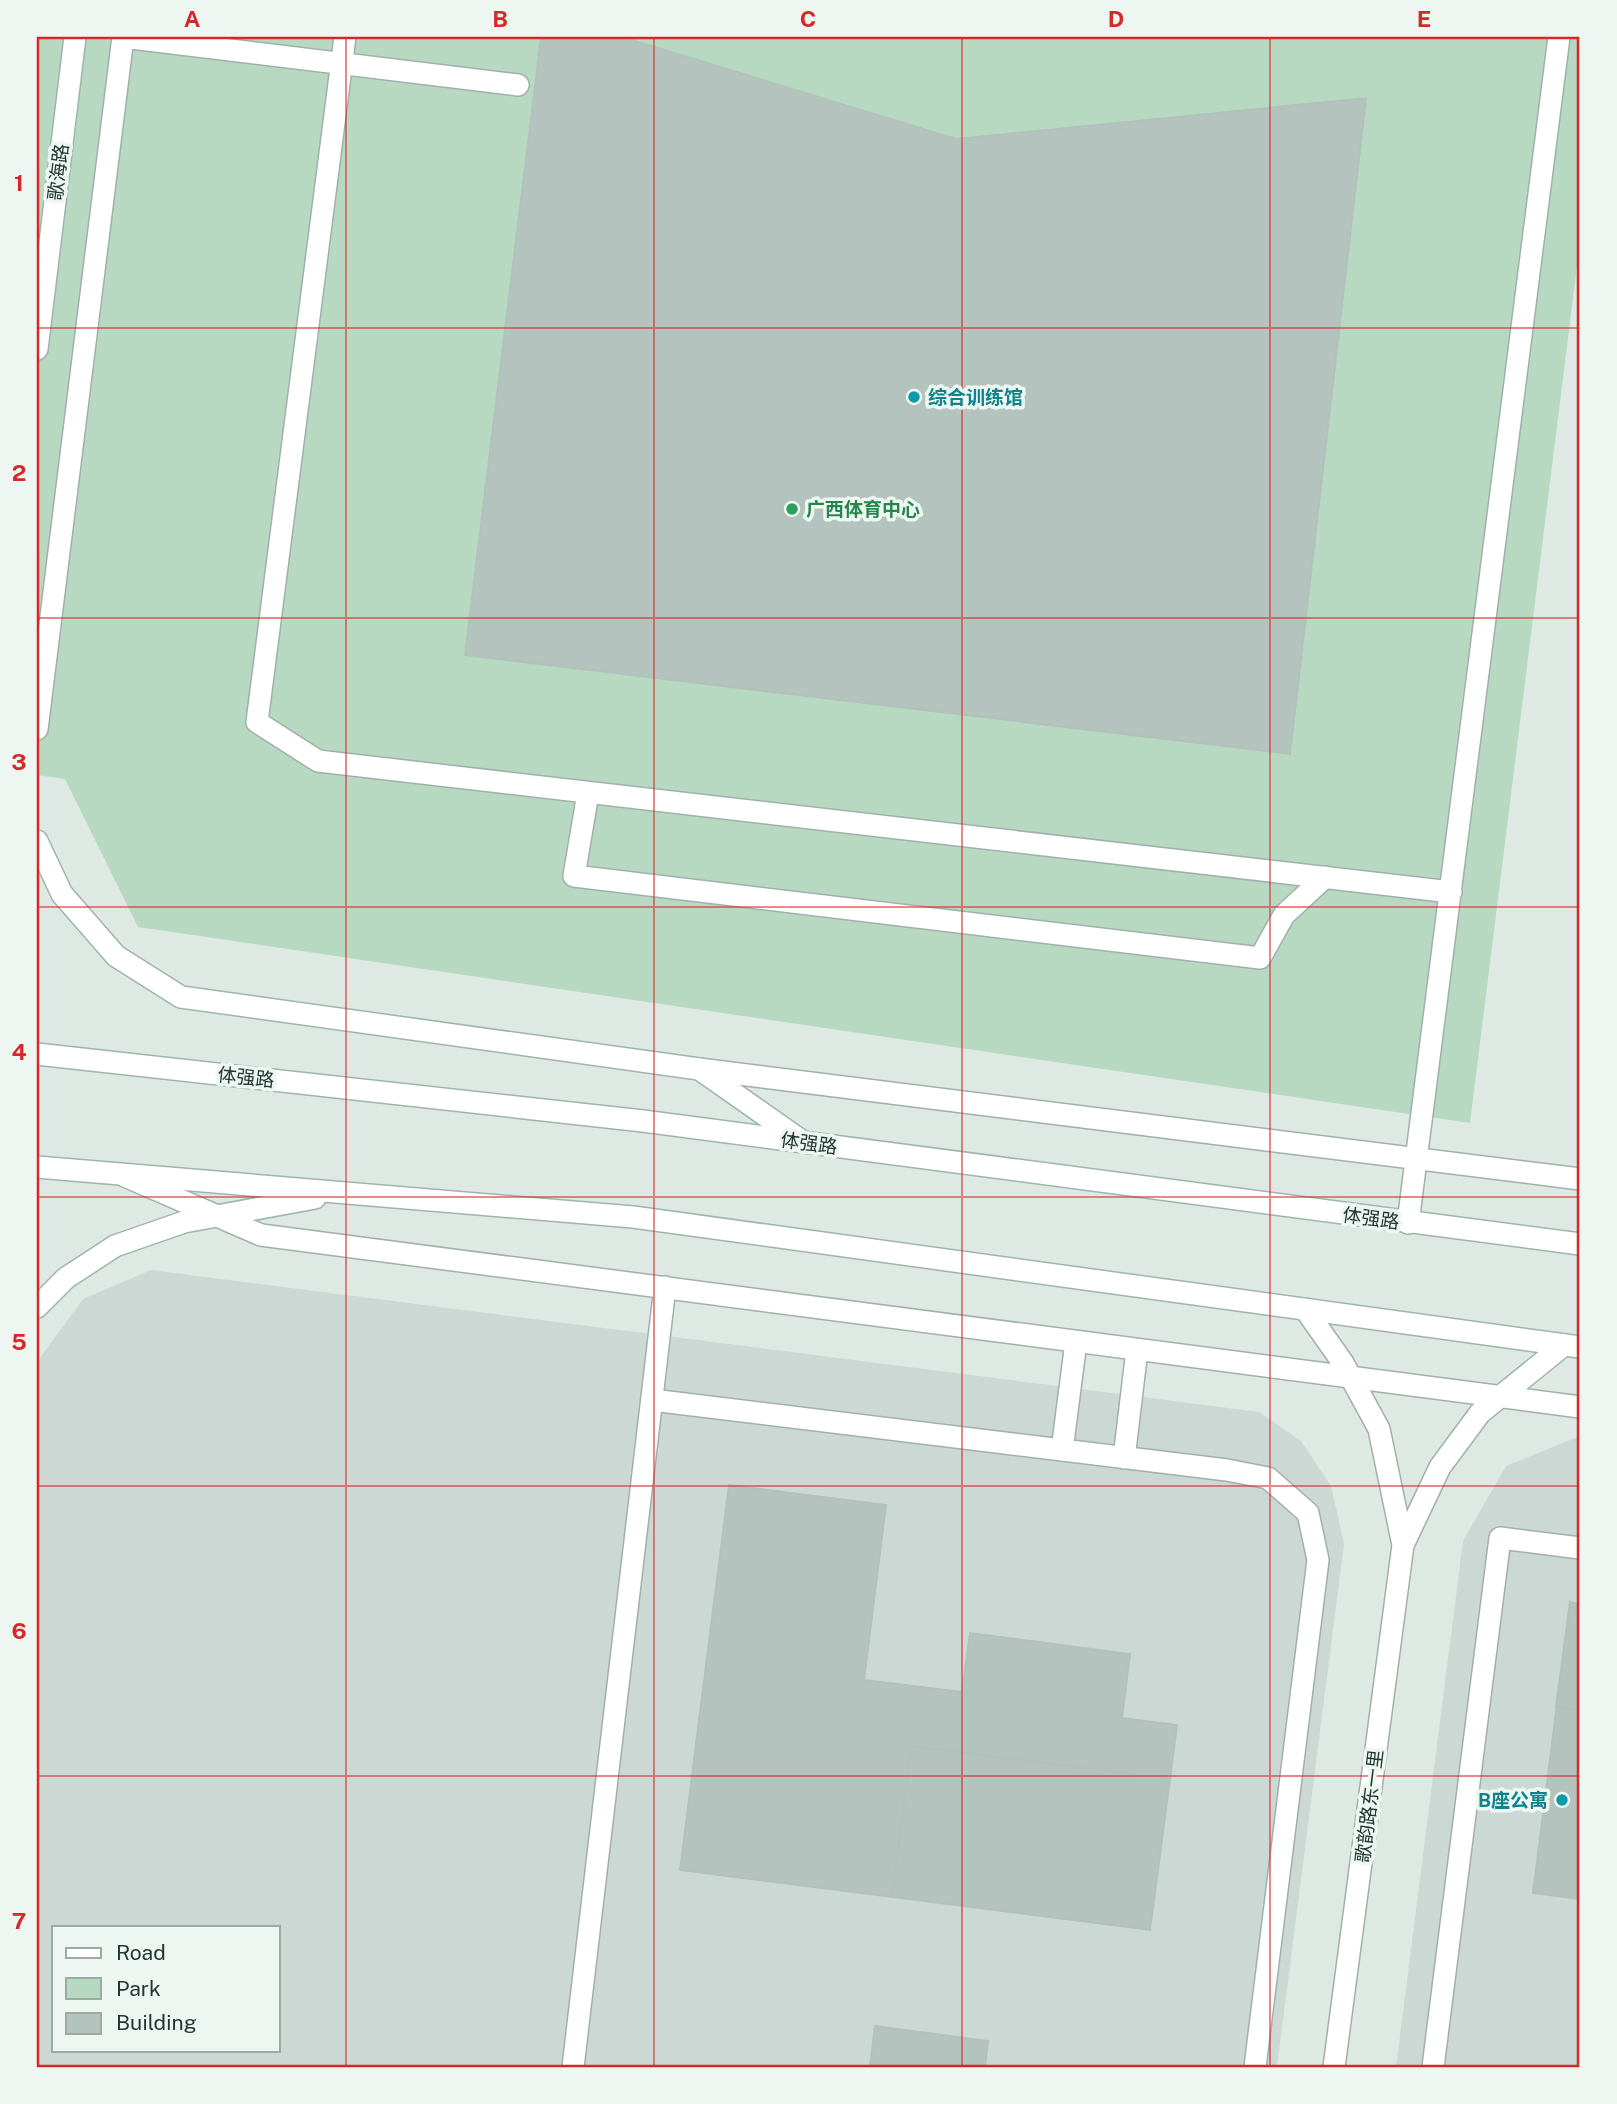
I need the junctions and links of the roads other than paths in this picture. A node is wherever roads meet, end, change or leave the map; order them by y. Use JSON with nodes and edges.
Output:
{"nodes":[{"id":1,"x":75,"y":37,"type":"edge"},
{"id":2,"x":123,"y":37,"type":"edge"},
{"id":3,"x":345,"y":37,"type":"edge"},
{"id":4,"x":1559,"y":37,"type":"edge"},
{"id":5,"x":342,"y":65,"type":"junction"},
{"id":6,"x":518,"y":85,"type":"dead end"},
{"id":7,"x":37,"y":349,"type":"edge"},
{"id":8,"x":37,"y":729,"type":"edge"},
{"id":9,"x":588,"y":793,"type":"junction"},
{"id":10,"x":37,"y":841,"type":"edge"},
{"id":11,"x":1325,"y":877,"type":"junction"},
{"id":12,"x":1451,"y":892,"type":"junction"},
{"id":13,"x":37,"y":1054,"type":"edge"},
{"id":14,"x":699,"y":1069,"type":"junction"},
{"id":15,"x":804,"y":1142,"type":"junction"},
{"id":16,"x":1417,"y":1159,"type":"junction"},
{"id":17,"x":37,"y":1167,"type":"edge"},
{"id":18,"x":123,"y":1175,"type":"junction"},
{"id":19,"x":1580,"y":1179,"type":"edge"},
{"id":20,"x":342,"y":1193,"type":"junction"},
{"id":21,"x":218,"y":1216,"type":"junction"},
{"id":22,"x":1408,"y":1223,"type":"junction"},
{"id":23,"x":1580,"y":1244,"type":"edge"},
{"id":24,"x":665,"y":1287,"type":"junction"},
{"id":25,"x":37,"y":1307,"type":"edge"},
{"id":26,"x":1305,"y":1309,"type":"junction"},
{"id":27,"x":1076,"y":1342,"type":"junction"},
{"id":28,"x":1572,"y":1346,"type":"edge"},
{"id":29,"x":1137,"y":1350,"type":"junction"},
{"id":30,"x":1352,"y":1377,"type":"junction"},
{"id":31,"x":1499,"y":1397,"type":"junction"},
{"id":32,"x":652,"y":1400,"type":"junction"},
{"id":33,"x":1580,"y":1408,"type":"edge"},
{"id":34,"x":1062,"y":1450,"type":"junction"},
{"id":35,"x":1124,"y":1458,"type":"junction"},
{"id":36,"x":1403,"y":1545,"type":"junction"},
{"id":37,"x":1580,"y":1548,"type":"edge"},
{"id":38,"x":573,"y":2067,"type":"edge"},
{"id":39,"x":1255,"y":2067,"type":"edge"},
{"id":40,"x":1334,"y":2067,"type":"edge"},
{"id":41,"x":1433,"y":2067,"type":"edge"}],
"edges":[{"from":1,"to":7,"type":"main road","name":"歌海路"},
{"from":2,"to":5,"type":"main road"},
{"from":2,"to":8,"type":"main road"},
{"from":3,"to":5,"type":"main road"},
{"from":4,"to":12,"type":"main road"},
{"from":5,"to":6,"type":"main road"},
{"from":5,"to":9,"type":"main road"},
{"from":9,"to":11,"type":"main road"},
{"from":9,"to":11,"type":"main road"},
{"from":10,"to":14,"type":"main road"},
{"from":11,"to":12,"type":"main road"},
{"from":12,"to":16,"type":"main road"},
{"from":13,"to":15,"type":"main road","name":"体强路"},
{"from":14,"to":15,"type":"main road"},
{"from":14,"to":16,"type":"main road"},
{"from":15,"to":22,"type":"main road","name":"体强路"},
{"from":16,"to":19,"type":"main road"},
{"from":16,"to":22,"type":"main road"},
{"from":17,"to":18,"type":"main road"},
{"from":18,"to":20,"type":"main road"},
{"from":18,"to":21,"type":"main road"},
{"from":20,"to":21,"type":"main road"},
{"from":20,"to":26,"type":"main road"},
{"from":21,"to":24,"type":"main road"},
{"from":21,"to":25,"type":"main road"},
{"from":22,"to":23,"type":"main road","name":"体强路"},
{"from":24,"to":27,"type":"main road"},
{"from":24,"to":32,"type":"main road"},
{"from":26,"to":28,"type":"main road"},
{"from":26,"to":30,"type":"main road","name":"歌韵路东一里"},
{"from":27,"to":29,"type":"main road"},
{"from":27,"to":34,"type":"main road"},
{"from":28,"to":31,"type":"main road","name":"歌韵路东一里"},
{"from":29,"to":30,"type":"main road"},
{"from":29,"to":35,"type":"main road"},
{"from":30,"to":31,"type":"main road"},
{"from":30,"to":36,"type":"main road","name":"歌韵路东一里"},
{"from":31,"to":33,"type":"main road"},
{"from":31,"to":36,"type":"main road","name":"歌韵路东一里"},
{"from":32,"to":34,"type":"main road"},
{"from":32,"to":38,"type":"main road"},
{"from":34,"to":35,"type":"main road"},
{"from":35,"to":39,"type":"main road"},
{"from":36,"to":40,"type":"main road","name":"歌韵路东一里"},
{"from":37,"to":41,"type":"main road"}]}
